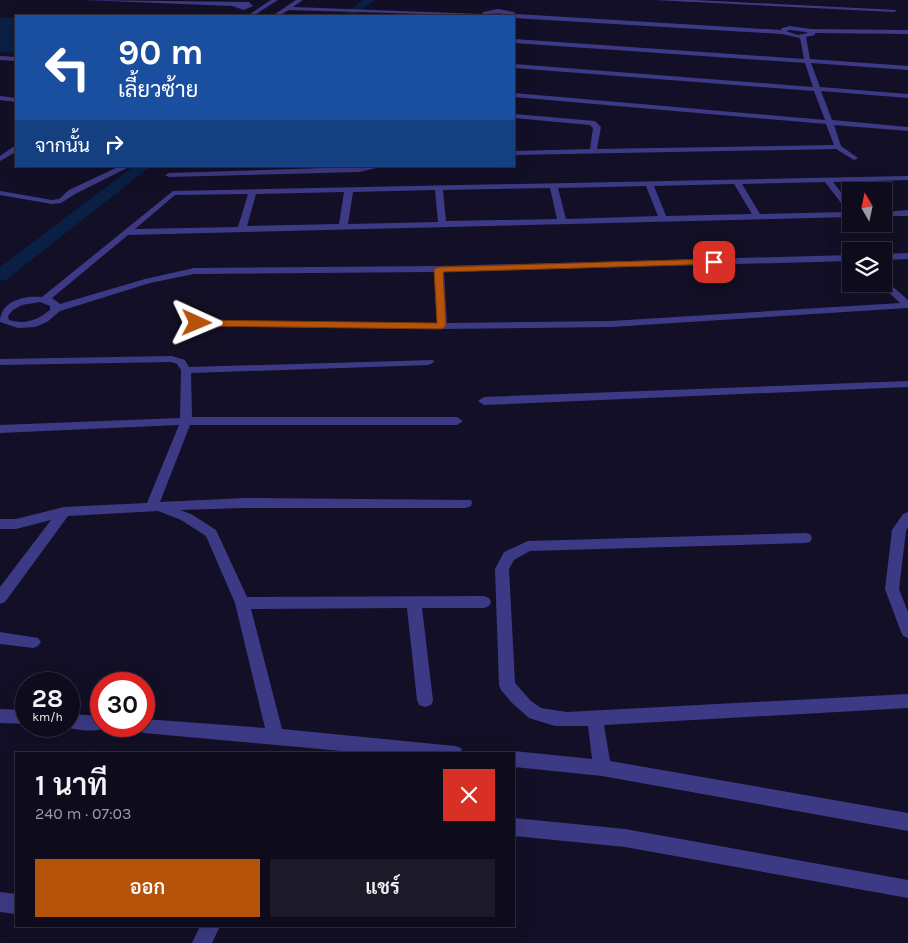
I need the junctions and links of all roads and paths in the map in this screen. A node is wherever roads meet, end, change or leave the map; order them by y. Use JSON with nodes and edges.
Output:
{"nodes":[{"id":1,"x":85,"y":0,"type":"edge"},
{"id":2,"x":253,"y":0,"type":"edge"},
{"id":3,"x":275,"y":0,"type":"edge"},
{"id":4,"x":300,"y":0,"type":"edge"},
{"id":5,"x":657,"y":0,"type":"edge"},
{"id":6,"x":787,"y":3,"type":"edge"},
{"id":7,"x":236,"y":7,"type":"junction"},
{"id":8,"x":413,"y":7,"type":"dead end"},
{"id":9,"x":288,"y":8,"type":"junction"},
{"id":10,"x":894,"y":10,"type":"dead end"},
{"id":11,"x":491,"y":11,"type":"junction"},
{"id":12,"x":232,"y":12,"type":"dead end"},
{"id":13,"x":791,"y":14,"type":"dead end"},
{"id":14,"x":252,"y":15,"type":"edge"},
{"id":15,"x":277,"y":15,"type":"edge"},
{"id":16,"x":454,"y":15,"type":"edge"},
{"id":17,"x":485,"y":15,"type":"edge"},
{"id":18,"x":513,"y":15,"type":"edge"},
{"id":19,"x":515,"y":16,"type":"edge"},
{"id":20,"x":796,"y":21,"type":"dead end"},
{"id":21,"x":800,"y":28,"type":"junction"},
{"id":22,"x":783,"y":32,"type":"junction"},
{"id":23,"x":908,"y":32,"type":"edge"},
{"id":24,"x":811,"y":33,"type":"junction"},
{"id":25,"x":803,"y":37,"type":"junction"},
{"id":26,"x":908,"y":39,"type":"edge"},
{"id":27,"x":515,"y":41,"type":"edge"},
{"id":28,"x":0,"y":58,"type":"edge"},
{"id":29,"x":15,"y":59,"type":"edge"},
{"id":30,"x":807,"y":62,"type":"junction"},
{"id":31,"x":515,"y":66,"type":"edge"},
{"id":32,"x":908,"y":68,"type":"edge"},
{"id":33,"x":818,"y":89,"type":"junction"},
{"id":34,"x":515,"y":95,"type":"edge"},
{"id":35,"x":908,"y":96,"type":"edge"},
{"id":36,"x":0,"y":98,"type":"edge"},
{"id":37,"x":15,"y":100,"type":"edge"},
{"id":38,"x":515,"y":116,"type":"edge"},
{"id":39,"x":830,"y":121,"type":"junction"},
{"id":40,"x":908,"y":129,"type":"edge"},
{"id":41,"x":838,"y":147,"type":"junction"},
{"id":42,"x":15,"y":150,"type":"edge"},
{"id":43,"x":593,"y":151,"type":"junction"},
{"id":44,"x":515,"y":153,"type":"edge"},
{"id":45,"x":854,"y":158,"type":"dead end"},
{"id":46,"x":0,"y":159,"type":"edge"},
{"id":47,"x":124,"y":167,"type":"edge"},
{"id":48,"x":375,"y":167,"type":"edge"},
{"id":49,"x":169,"y":175,"type":"dead end"},
{"id":50,"x":908,"y":178,"type":"edge"},
{"id":51,"x":827,"y":180,"type":"junction"},
{"id":52,"x":736,"y":181,"type":"junction"},
{"id":53,"x":649,"y":183,"type":"junction"},
{"id":54,"x":553,"y":185,"type":"junction"},
{"id":55,"x":439,"y":187,"type":"junction"},
{"id":56,"x":349,"y":189,"type":"junction"},
{"id":57,"x":253,"y":191,"type":"junction"},
{"id":58,"x":0,"y":193,"type":"edge"},
{"id":59,"x":842,"y":199,"type":"edge"},
{"id":60,"x":908,"y":213,"type":"edge"},
{"id":61,"x":842,"y":214,"type":"edge"},
{"id":62,"x":892,"y":214,"type":"edge"},
{"id":63,"x":758,"y":217,"type":"junction"},
{"id":64,"x":662,"y":219,"type":"junction"},
{"id":65,"x":562,"y":222,"type":"junction"},
{"id":66,"x":442,"y":224,"type":"junction"},
{"id":67,"x":343,"y":226,"type":"junction"},
{"id":68,"x":242,"y":229,"type":"junction"},
{"id":69,"x":126,"y":232,"type":"junction"},
{"id":70,"x":908,"y":256,"type":"edge"},
{"id":71,"x":892,"y":257,"type":"edge"},
{"id":72,"x":842,"y":258,"type":"edge"},
{"id":73,"x":439,"y":269,"type":"junction"},
{"id":74,"x":892,"y":290,"type":"edge"},
{"id":75,"x":44,"y":300,"type":"junction"},
{"id":76,"x":908,"y":305,"type":"edge"},
{"id":77,"x":55,"y":309,"type":"junction"},
{"id":78,"x":2,"y":318,"type":"edge"},
{"id":79,"x":197,"y":323,"type":"dead end"},
{"id":80,"x":442,"y":326,"type":"junction"},
{"id":81,"x":0,"y":362,"type":"edge"},
{"id":82,"x":429,"y":362,"type":"dead end"},
{"id":83,"x":186,"y":370,"type":"junction"},
{"id":84,"x":907,"y":385,"type":"edge"},
{"id":85,"x":484,"y":401,"type":"dead end"},
{"id":86,"x":186,"y":421,"type":"junction"},
{"id":87,"x":457,"y":421,"type":"dead end"},
{"id":88,"x":0,"y":429,"type":"edge"},
{"id":89,"x":466,"y":503,"type":"dead end"},
{"id":90,"x":152,"y":507,"type":"junction"},
{"id":91,"x":64,"y":512,"type":"junction"},
{"id":92,"x":908,"y":517,"type":"edge"},
{"id":93,"x":0,"y":524,"type":"edge"},
{"id":94,"x":806,"y":538,"type":"dead end"},
{"id":95,"x":0,"y":598,"type":"edge"},
{"id":96,"x":414,"y":602,"type":"junction"},
{"id":97,"x":484,"y":602,"type":"dead end"},
{"id":98,"x":242,"y":603,"type":"junction"},
{"id":99,"x":908,"y":632,"type":"edge"},
{"id":100,"x":0,"y":638,"type":"edge"},
{"id":101,"x":33,"y":642,"type":"dead end"},
{"id":102,"x":425,"y":700,"type":"dead end"},
{"id":103,"x":908,"y":701,"type":"edge"},
{"id":104,"x":0,"y":716,"type":"edge"},
{"id":105,"x":15,"y":717,"type":"edge"},
{"id":106,"x":595,"y":718,"type":"junction"},
{"id":107,"x":155,"y":727,"type":"edge"},
{"id":108,"x":275,"y":736,"type":"junction"},
{"id":109,"x":435,"y":752,"type":"edge"},
{"id":110,"x":515,"y":759,"type":"edge"},
{"id":111,"x":602,"y":768,"type":"junction"},
{"id":112,"x":908,"y":822,"type":"edge"},
{"id":113,"x":515,"y":827,"type":"edge"},
{"id":114,"x":908,"y":889,"type":"edge"},
{"id":115,"x":0,"y":902,"type":"edge"},
{"id":116,"x":15,"y":904,"type":"edge"},
{"id":117,"x":210,"y":927,"type":"edge"},
{"id":118,"x":202,"y":943,"type":"edge"}],
"edges":[{"from":1,"to":7,"type":"street"},
{"from":2,"to":7,"type":"street"},
{"from":3,"to":14,"type":"street"},
{"from":4,"to":9,"type":"street"},
{"from":5,"to":6,"type":"street"},
{"from":6,"to":10,"type":"street"},
{"from":6,"to":13,"type":"street"},
{"from":7,"to":12,"type":"street"},
{"from":8,"to":11,"type":"street"},
{"from":9,"to":15,"type":"street"},
{"from":9,"to":16,"type":"street"},
{"from":11,"to":17,"type":"street"},
{"from":11,"to":18,"type":"street"},
{"from":19,"to":22,"type":"street"},
{"from":20,"to":21,"type":"street"},
{"from":21,"to":22,"type":"street"},
{"from":21,"to":24,"type":"street"},
{"from":22,"to":25,"type":"street"},
{"from":23,"to":24,"type":"street"},
{"from":24,"to":25,"type":"street"},
{"from":24,"to":26,"type":"street"},
{"from":25,"to":30,"type":"street"},
{"from":27,"to":30,"type":"street"},
{"from":28,"to":29,"type":"street"},
{"from":30,"to":32,"type":"street"},
{"from":30,"to":33,"type":"street"},
{"from":31,"to":33,"type":"street"},
{"from":33,"to":35,"type":"street"},
{"from":33,"to":39,"type":"street"},
{"from":34,"to":39,"type":"street"},
{"from":36,"to":37,"type":"street"},
{"from":38,"to":43,"type":"street"},
{"from":39,"to":40,"type":"street"},
{"from":39,"to":41,"type":"street"},
{"from":41,"to":43,"type":"street"},
{"from":41,"to":45,"type":"street"},
{"from":42,"to":46,"type":"street"},
{"from":43,"to":44,"type":"street"},
{"from":47,"to":58,"type":"street"},
{"from":48,"to":49,"type":"street"},
{"from":50,"to":51,"type":"street"},
{"from":51,"to":52,"type":"street"},
{"from":51,"to":59,"type":"street"},
{"from":52,"to":53,"type":"street"},
{"from":52,"to":63,"type":"street"},
{"from":53,"to":54,"type":"street"},
{"from":53,"to":64,"type":"street"},
{"from":54,"to":55,"type":"street"},
{"from":54,"to":65,"type":"street"},
{"from":55,"to":56,"type":"street"},
{"from":55,"to":66,"type":"street"},
{"from":56,"to":57,"type":"street"},
{"from":56,"to":67,"type":"street"},
{"from":57,"to":68,"type":"street"},
{"from":57,"to":69,"type":"street"},
{"from":60,"to":62,"type":"street"},
{"from":61,"to":63,"type":"street"},
{"from":63,"to":64,"type":"street"},
{"from":64,"to":65,"type":"street"},
{"from":65,"to":66,"type":"street"},
{"from":66,"to":67,"type":"street"},
{"from":67,"to":68,"type":"street"},
{"from":68,"to":69,"type":"street"},
{"from":69,"to":75,"type":"street"},
{"from":70,"to":71,"type":"street"},
{"from":72,"to":73,"type":"street"},
{"from":73,"to":77,"type":"street"},
{"from":73,"to":80,"type":"street"},
{"from":74,"to":76,"type":"street"},
{"from":75,"to":77,"type":"street"},
{"from":75,"to":78,"type":"street"},
{"from":76,"to":80,"type":"street"},
{"from":77,"to":78,"type":"street"},
{"from":79,"to":80,"type":"street"},
{"from":81,"to":83,"type":"street"},
{"from":82,"to":83,"type":"street"},
{"from":83,"to":86,"type":"street"},
{"from":84,"to":85,"type":"street"},
{"from":86,"to":87,"type":"street"},
{"from":86,"to":88,"type":"street"},
{"from":86,"to":90,"type":"street"},
{"from":89,"to":90,"type":"street"},
{"from":90,"to":91,"type":"street"},
{"from":90,"to":98,"type":"street"},
{"from":91,"to":93,"type":"street"},
{"from":91,"to":95,"type":"street"},
{"from":92,"to":99,"type":"street"},
{"from":94,"to":106,"type":"street"},
{"from":96,"to":97,"type":"street"},
{"from":96,"to":98,"type":"street"},
{"from":96,"to":102,"type":"street"},
{"from":98,"to":108,"type":"street"},
{"from":100,"to":101,"type":"street"},
{"from":103,"to":106,"type":"street"},
{"from":104,"to":105,"type":"street"},
{"from":106,"to":111,"type":"street"},
{"from":107,"to":108,"type":"street"},
{"from":108,"to":109,"type":"street"},
{"from":110,"to":111,"type":"street"},
{"from":111,"to":112,"type":"street"},
{"from":113,"to":114,"type":"street"},
{"from":115,"to":116,"type":"street"},
{"from":117,"to":118,"type":"street"}]}
